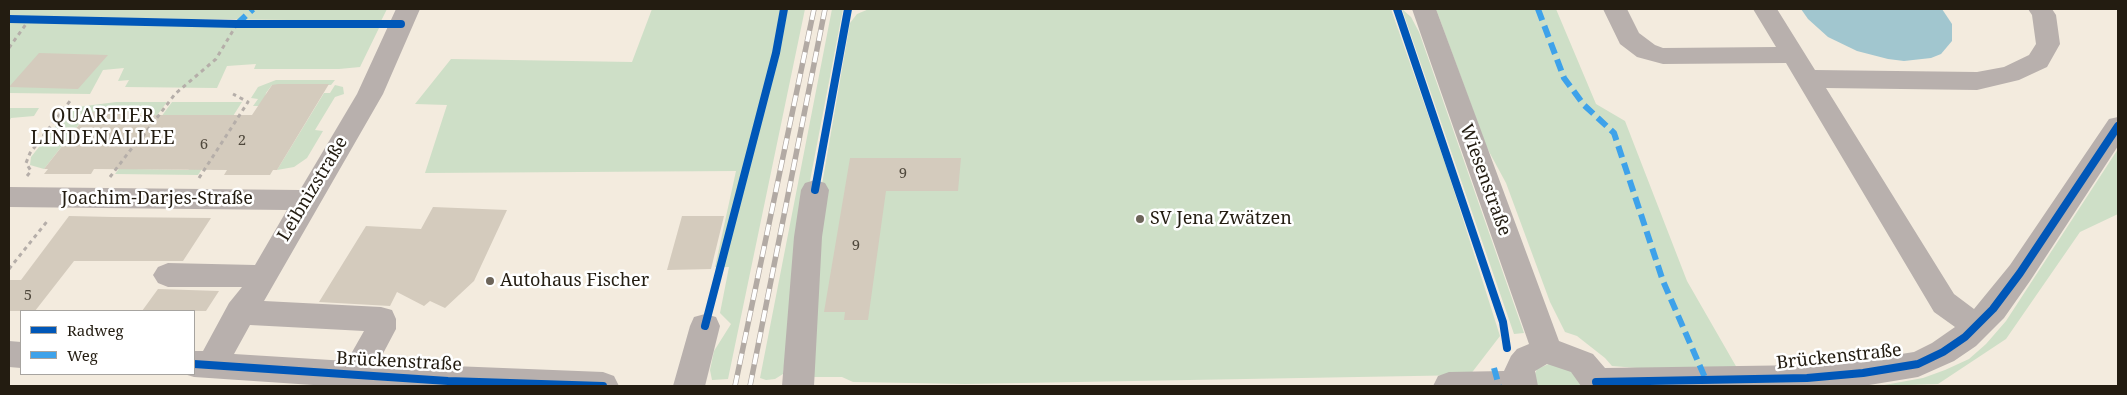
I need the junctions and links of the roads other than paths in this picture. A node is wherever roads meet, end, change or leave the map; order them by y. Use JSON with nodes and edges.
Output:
{"nodes":[{"id":1,"x":1424,"y":9,"type":"edge"},
{"id":2,"x":1615,"y":9,"type":"edge"},
{"id":3,"x":1765,"y":9,"type":"edge"},
{"id":4,"x":2040,"y":9,"type":"edge"},
{"id":5,"x":405,"y":16,"type":"edge"},
{"id":6,"x":1801,"y":67,"type":"junction"},
{"id":7,"x":2118,"y":126,"type":"edge"},
{"id":8,"x":815,"y":190,"type":"dead end"},
{"id":9,"x":10,"y":197,"type":"edge"},
{"id":10,"x":306,"y":200,"type":"junction"},
{"id":11,"x":168,"y":275,"type":"dead end"},
{"id":12,"x":251,"y":275,"type":"dead end"},
{"id":13,"x":240,"y":312,"type":"junction"},
{"id":14,"x":706,"y":326,"type":"dead end"},
{"id":15,"x":1977,"y":327,"type":"junction"},
{"id":16,"x":1547,"y":351,"type":"junction"},
{"id":17,"x":202,"y":365,"type":"edge"},
{"id":18,"x":355,"y":375,"type":"junction"},
{"id":19,"x":1597,"y":384,"type":"edge"},
{"id":20,"x":1522,"y":385,"type":"edge"},
{"id":21,"x":603,"y":386,"type":"edge"},
{"id":22,"x":689,"y":386,"type":"edge"},
{"id":23,"x":798,"y":386,"type":"edge"},
{"id":24,"x":1449,"y":386,"type":"edge"}],
"edges":[{"from":1,"to":16,"type":"street","name":"Wiesenstraße"},
{"from":2,"to":6,"type":"street"},
{"from":3,"to":6,"type":"street"},
{"from":4,"to":6,"type":"street"},
{"from":5,"to":10,"type":"street","name":"Leibnizstraße"},
{"from":6,"to":15,"type":"street"},
{"from":7,"to":15,"type":"street","name":"Brückenstraße"},
{"from":8,"to":23,"type":"street"},
{"from":9,"to":10,"type":"street","name":"Joachim-Darjes-Straße"},
{"from":10,"to":13,"type":"street","name":"Leibnizstraße"},
{"from":11,"to":12,"type":"street"},
{"from":13,"to":17,"type":"street","name":"Leibnizstraße"},
{"from":13,"to":18,"type":"street"},
{"from":14,"to":22,"type":"street"},
{"from":15,"to":19,"type":"street","name":"Brückenstraße"},
{"from":16,"to":19,"type":"street"},
{"from":16,"to":20,"type":"street"},
{"from":17,"to":18,"type":"street","name":"Brückenstraße"},
{"from":18,"to":21,"type":"street","name":"Brückenstraße"},
{"from":20,"to":24,"type":"street"}]}
